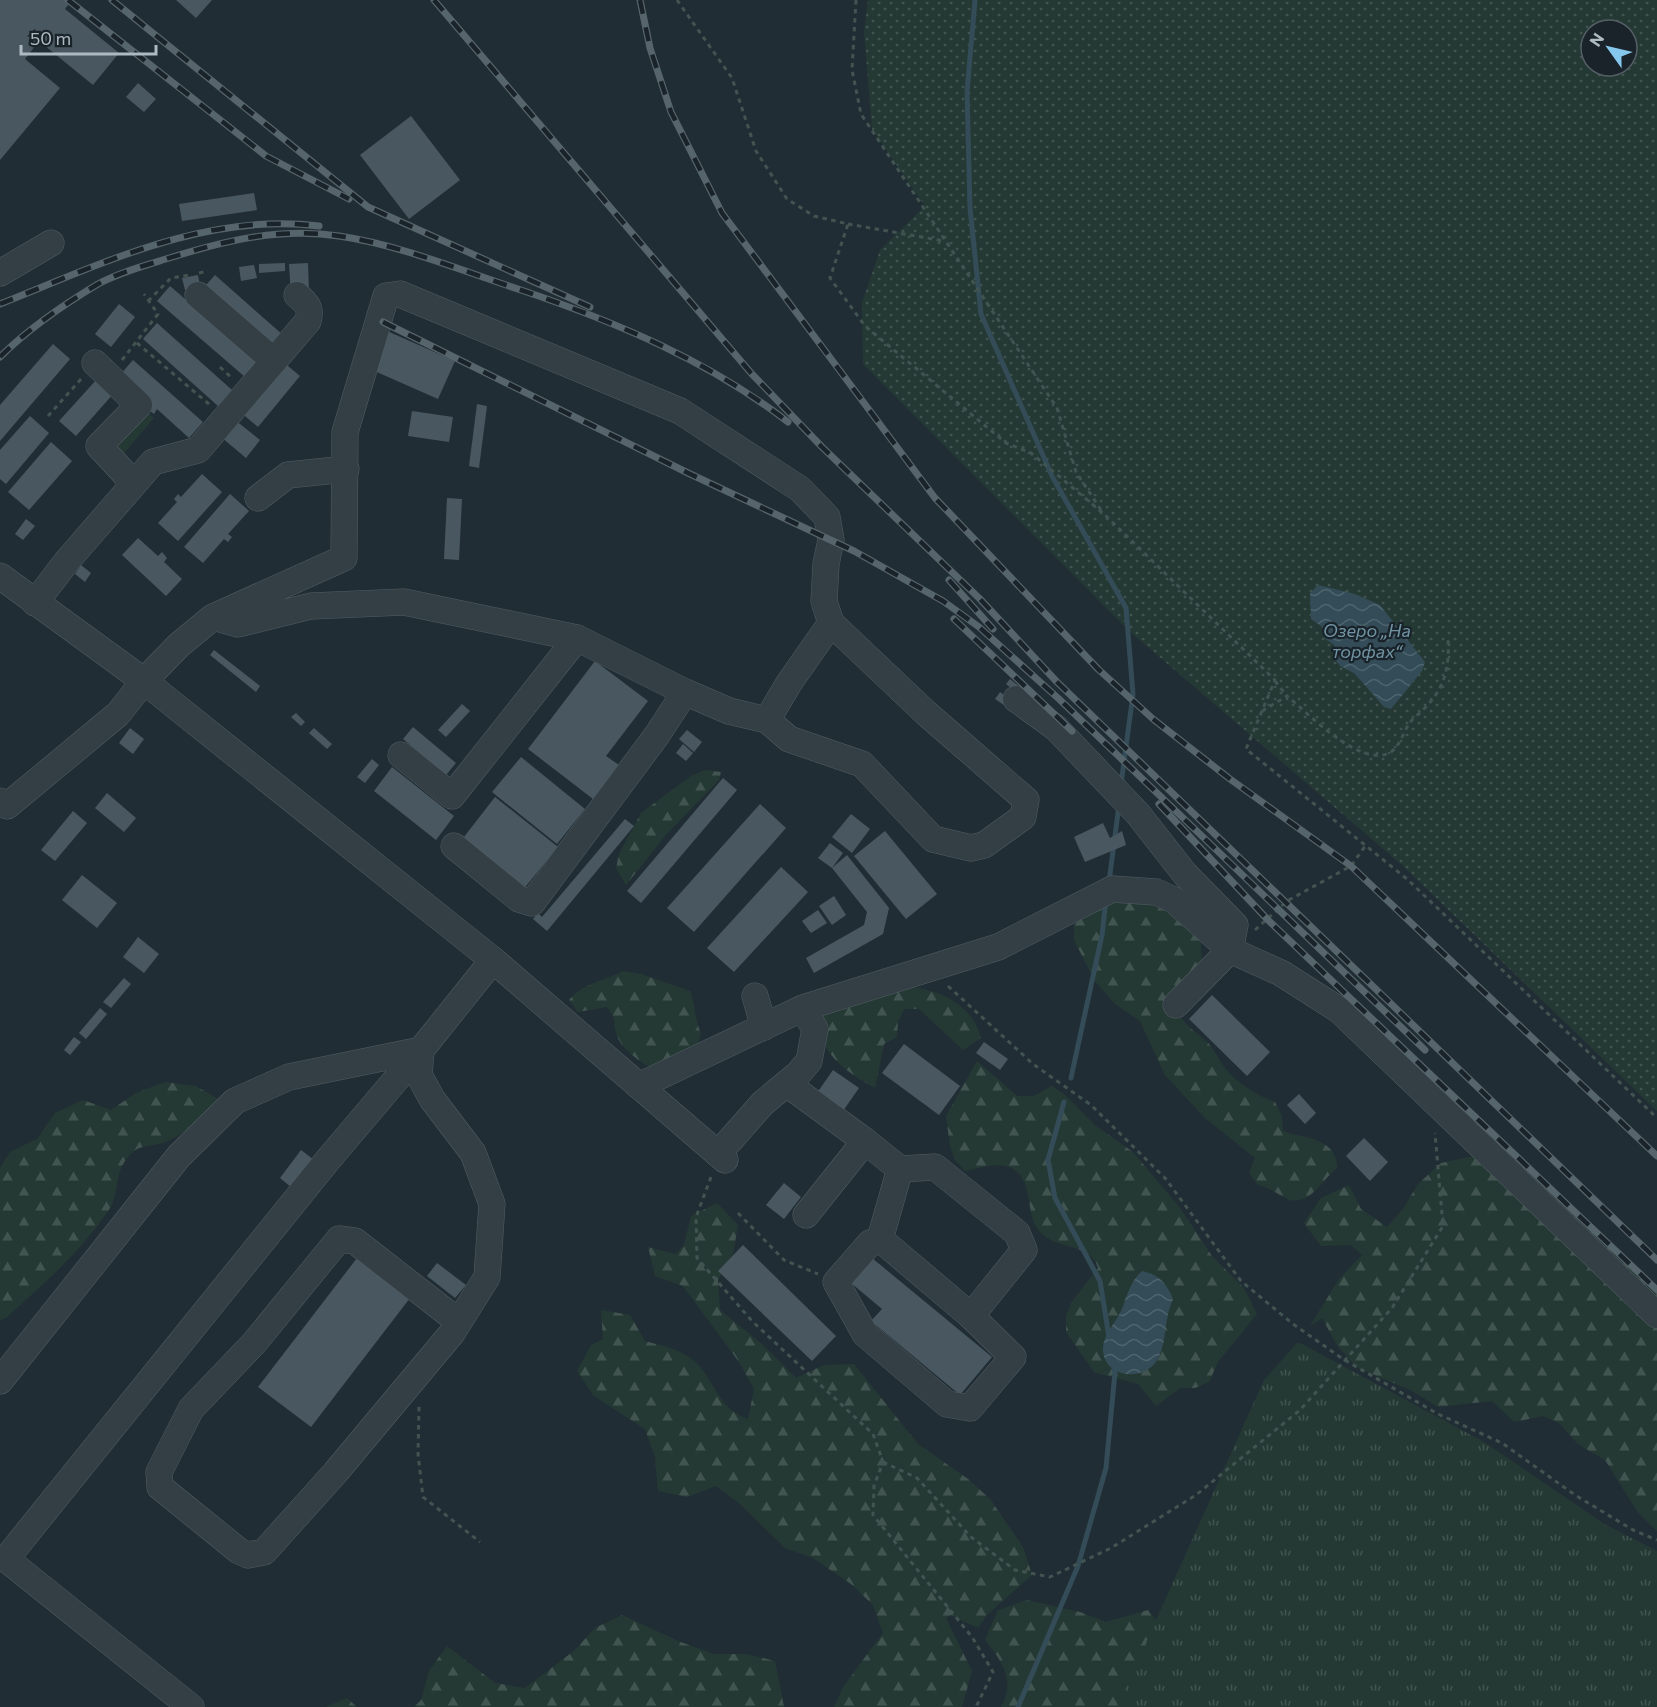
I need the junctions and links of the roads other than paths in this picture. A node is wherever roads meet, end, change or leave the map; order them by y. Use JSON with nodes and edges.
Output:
{"nodes":[{"id":1,"x":51,"y":243,"type":"dead end"},
{"id":2,"x":0,"y":273,"type":"edge"},
{"id":3,"x":198,"y":295,"type":"dead end"},
{"id":4,"x":297,"y":295,"type":"dead end"},
{"id":5,"x":274,"y":361,"type":"junction"},
{"id":6,"x":102,"y":369,"type":"road end"},
{"id":7,"x":346,"y":469,"type":"junction"},
{"id":8,"x":130,"y":486,"type":"junction"},
{"id":9,"x":258,"y":498,"type":"dead end"},
{"id":10,"x":0,"y":576,"type":"edge"},
{"id":11,"x":35,"y":603,"type":"junction"},
{"id":12,"x":213,"y":617,"type":"junction"},
{"id":13,"x":831,"y":623,"type":"junction"},
{"id":14,"x":577,"y":638,"type":"junction"},
{"id":15,"x":144,"y":681,"type":"junction"},
{"id":16,"x":685,"y":692,"type":"junction"},
{"id":17,"x":1016,"y":699,"type":"dead end"},
{"id":18,"x":767,"y":720,"type":"junction"},
{"id":19,"x":401,"y":755,"type":"dead end"},
{"id":20,"x":0,"y":801,"type":"edge"},
{"id":21,"x":454,"y":846,"type":"dead end"},
{"id":22,"x":1230,"y":950,"type":"junction"},
{"id":23,"x":493,"y":960,"type":"junction"},
{"id":24,"x":755,"y":996,"type":"dead end"},
{"id":25,"x":1176,"y":1005,"type":"dead end"},
{"id":26,"x":803,"y":1008,"type":"junction"},
{"id":27,"x":764,"y":1027,"type":"junction"},
{"id":28,"x":421,"y":1050,"type":"junction"},
{"id":29,"x":787,"y":1084,"type":"junction"},
{"id":30,"x":639,"y":1086,"type":"junction"},
{"id":31,"x":865,"y":1141,"type":"junction"},
{"id":32,"x":900,"y":1169,"type":"junction"},
{"id":33,"x":806,"y":1215,"type":"dead end"},
{"id":34,"x":880,"y":1239,"type":"junction"},
{"id":35,"x":1657,"y":1315,"type":"edge"},
{"id":36,"x":971,"y":1316,"type":"junction"},
{"id":37,"x":459,"y":1322,"type":"junction"},
{"id":38,"x":0,"y":1381,"type":"edge"},
{"id":39,"x":3,"y":1562,"type":"edge"},
{"id":40,"x":191,"y":1707,"type":"edge"}],
"edges":[{"from":1,"to":2,"type":"lane"},
{"from":3,"to":5,"type":"lane"},
{"from":4,"to":5,"type":"lane"},
{"from":5,"to":8,"type":"lane"},
{"from":6,"to":8,"type":"lane"},
{"from":7,"to":9,"type":"lane"},
{"from":7,"to":12,"type":"lane"},
{"from":7,"to":13,"type":"lane"},
{"from":8,"to":11,"type":"lane"},
{"from":10,"to":11,"type":"lane"},
{"from":11,"to":15,"type":"lane"},
{"from":12,"to":14,"type":"lane"},
{"from":12,"to":15,"type":"lane"},
{"from":13,"to":18,"type":"lane"},
{"from":13,"to":18,"type":"lane"},
{"from":14,"to":16,"type":"lane"},
{"from":14,"to":19,"type":"lane"},
{"from":15,"to":20,"type":"lane"},
{"from":15,"to":23,"type":"lane"},
{"from":16,"to":18,"type":"lane"},
{"from":16,"to":21,"type":"lane"},
{"from":17,"to":22,"type":"lane"},
{"from":22,"to":25,"type":"lane"},
{"from":22,"to":26,"type":"lane"},
{"from":22,"to":35,"type":"lane"},
{"from":23,"to":28,"type":"lane"},
{"from":23,"to":30,"type":"lane"},
{"from":24,"to":27,"type":"lane"},
{"from":26,"to":27,"type":"lane"},
{"from":26,"to":29,"type":"lane"},
{"from":27,"to":30,"type":"lane"},
{"from":28,"to":37,"type":"lane"},
{"from":28,"to":38,"type":"lane"},
{"from":28,"to":39,"type":"lane"},
{"from":29,"to":30,"type":"lane"},
{"from":29,"to":31,"type":"lane"},
{"from":31,"to":32,"type":"lane"},
{"from":31,"to":33,"type":"lane"},
{"from":32,"to":34,"type":"lane"},
{"from":32,"to":36,"type":"lane"},
{"from":34,"to":36,"type":"lane"},
{"from":34,"to":36,"type":"lane"},
{"from":37,"to":37,"type":"lane"},
{"from":39,"to":40,"type":"lane"}]}
